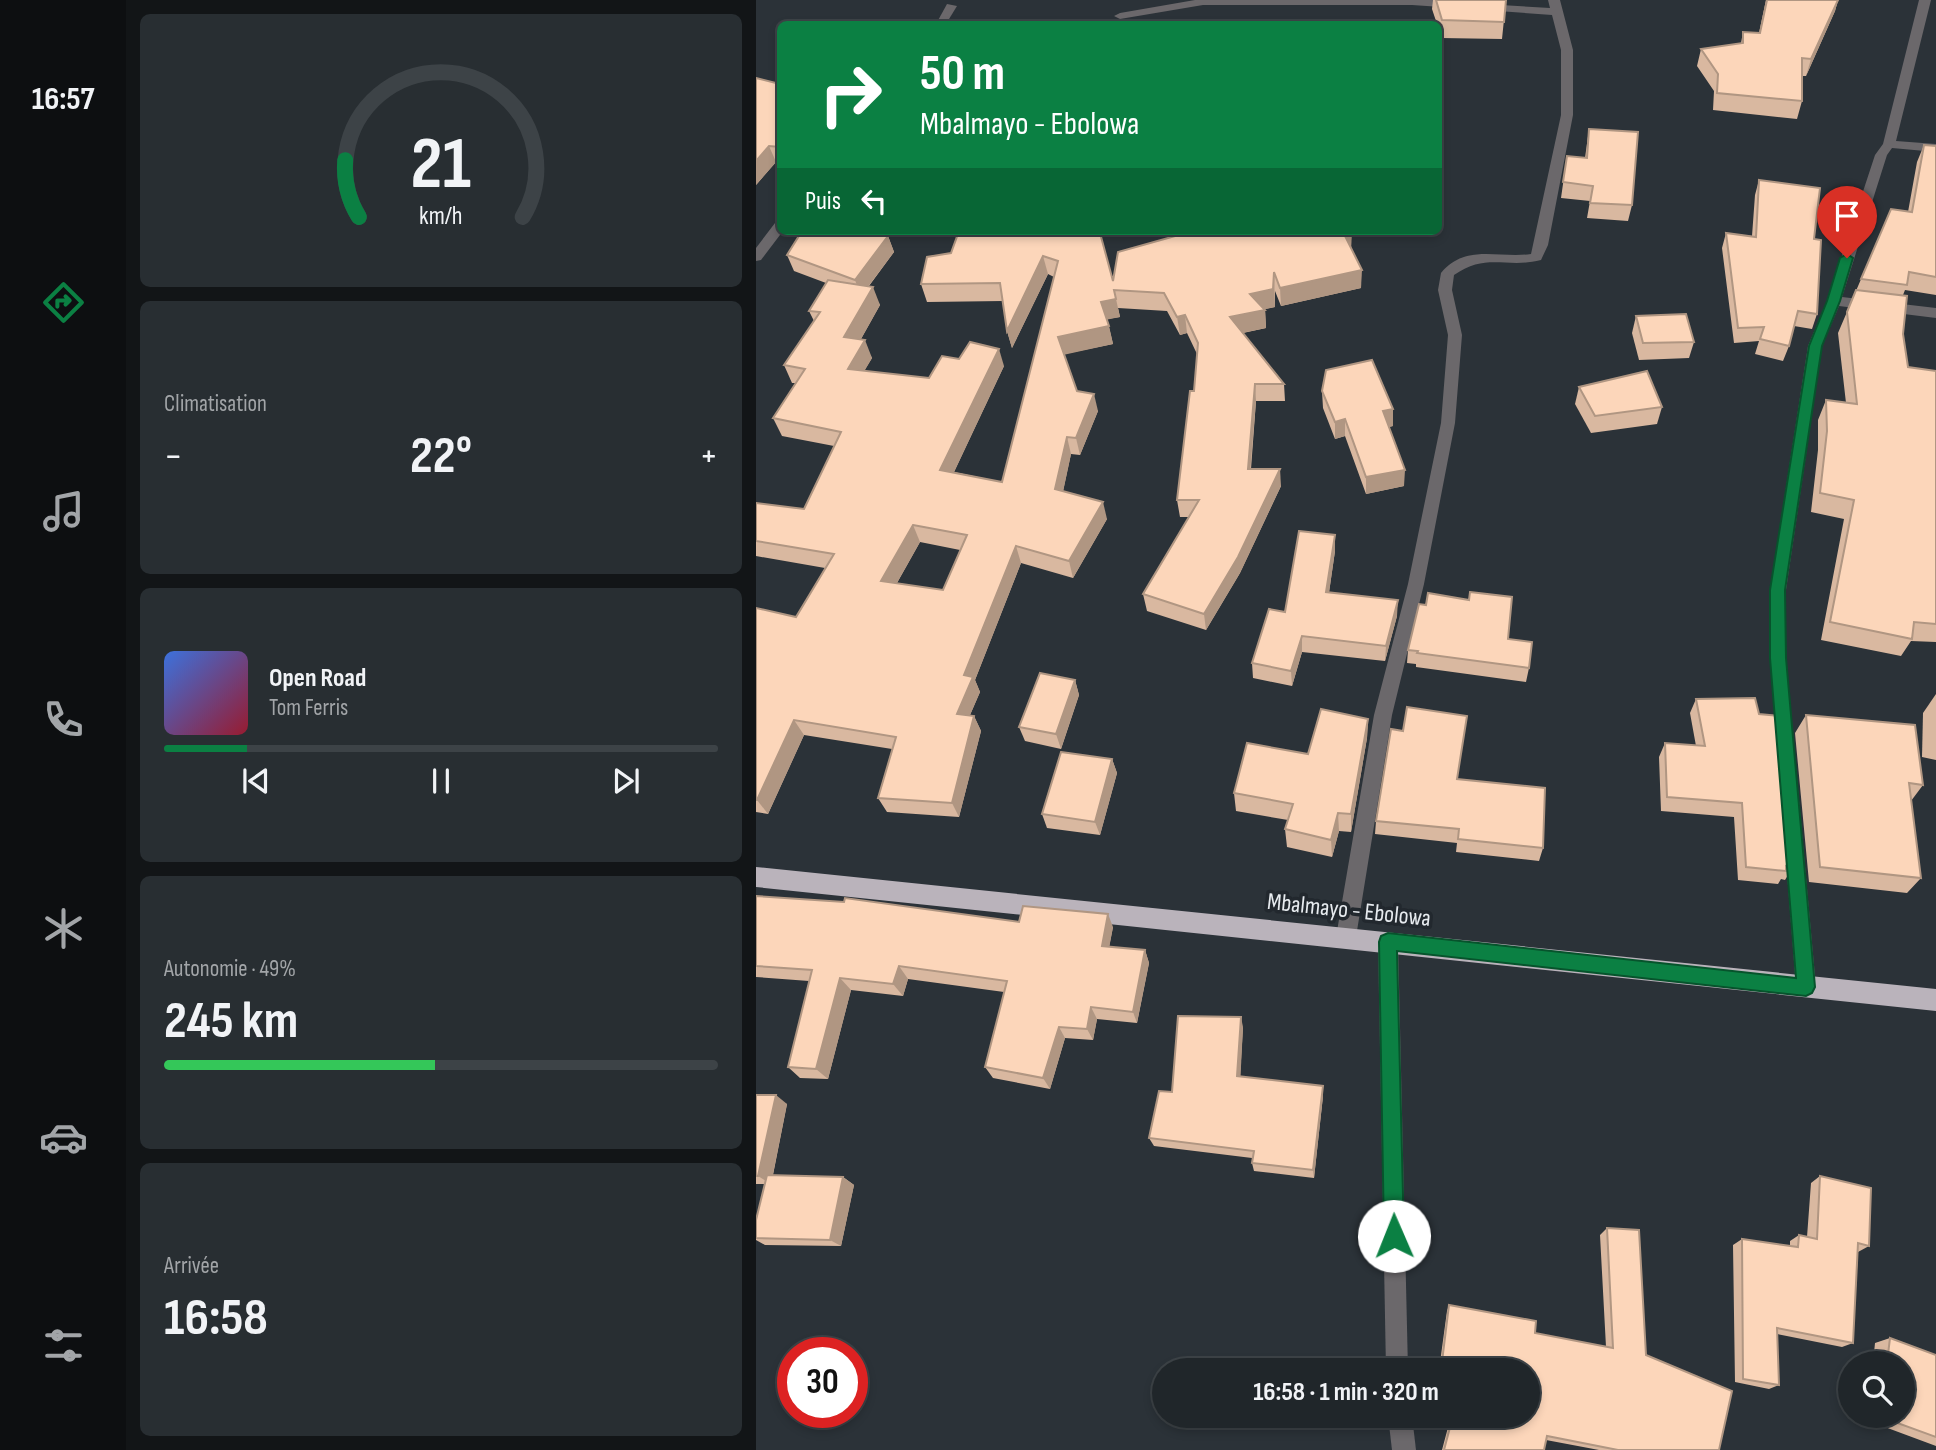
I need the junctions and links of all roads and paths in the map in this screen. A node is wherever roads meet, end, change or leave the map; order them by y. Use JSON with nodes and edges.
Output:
{"nodes":[{"id":1,"x":1925,"y":0,"type":"edge"},
{"id":2,"x":951,"y":6,"type":"dead end"},
{"id":3,"x":1464,"y":6,"type":"edge"},
{"id":4,"x":1477,"y":6,"type":"edge"},
{"id":5,"x":1556,"y":6,"type":"edge"},
{"id":6,"x":1120,"y":16,"type":"dead end"},
{"id":7,"x":943,"y":21,"type":"edge"},
{"id":8,"x":1888,"y":144,"type":"junction"},
{"id":9,"x":1936,"y":148,"type":"edge"},
{"id":10,"x":777,"y":230,"type":"edge"},
{"id":11,"x":756,"y":257,"type":"edge"},
{"id":12,"x":1834,"y":301,"type":"junction"},
{"id":13,"x":1936,"y":313,"type":"edge"},
{"id":14,"x":756,"y":877,"type":"edge"},
{"id":15,"x":1346,"y":937,"type":"junction"},
{"id":16,"x":1388,"y":942,"type":"junction"},
{"id":17,"x":1806,"y":987,"type":"junction"},
{"id":18,"x":1936,"y":1000,"type":"edge"},
{"id":19,"x":1397,"y":1358,"type":"edge"},
{"id":20,"x":1401,"y":1428,"type":"edge"},
{"id":21,"x":1404,"y":1450,"type":"edge"}],
"edges":[{"from":1,"to":8,"type":"street"},
{"from":2,"to":7,"type":"street"},
{"from":3,"to":6,"type":"street"},
{"from":4,"to":5,"type":"street"},
{"from":5,"to":15,"type":"street"},
{"from":8,"to":9,"type":"street"},
{"from":8,"to":12,"type":"street"},
{"from":10,"to":11,"type":"street"},
{"from":12,"to":13,"type":"street"},
{"from":12,"to":17,"type":"street"},
{"from":14,"to":15,"type":"highway","name":"Mbalmayo - Ebolowa"},
{"from":15,"to":16,"type":"highway","name":"Mbalmayo - Ebolowa"},
{"from":16,"to":17,"type":"highway","name":"Mbalmayo - Ebolowa"},
{"from":16,"to":19,"type":"street"},
{"from":17,"to":18,"type":"highway","name":"Mbalmayo - Ebolowa"},
{"from":20,"to":21,"type":"street"}]}
